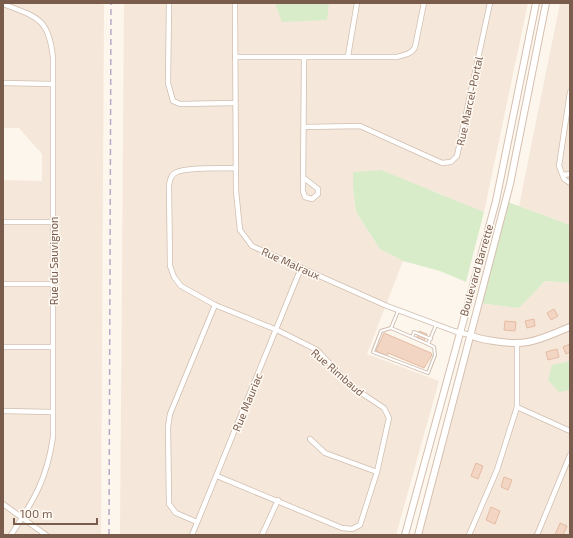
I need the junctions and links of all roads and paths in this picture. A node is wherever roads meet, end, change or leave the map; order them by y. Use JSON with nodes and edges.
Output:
{"nodes":[{"id":1,"x":169,"y":3,"type":"edge"},
{"id":2,"x":235,"y":3,"type":"edge"},
{"id":3,"x":357,"y":3,"type":"edge"},
{"id":4,"x":424,"y":3,"type":"edge"},
{"id":5,"x":490,"y":3,"type":"edge"},
{"id":6,"x":536,"y":3,"type":"edge"},
{"id":7,"x":546,"y":3,"type":"edge"},
{"id":8,"x":3,"y":4,"type":"edge"},
{"id":9,"x":348,"y":56,"type":"junction"},
{"id":10,"x":235,"y":57,"type":"junction"},
{"id":11,"x":304,"y":57,"type":"junction"},
{"id":12,"x":3,"y":83,"type":"edge"},
{"id":13,"x":53,"y":84,"type":"junction"},
{"id":14,"x":570,"y":92,"type":"edge"},
{"id":15,"x":235,"y":103,"type":"junction"},
{"id":16,"x":304,"y":127,"type":"junction"},
{"id":17,"x":235,"y":168,"type":"junction"},
{"id":18,"x":570,"y":174,"type":"edge"},
{"id":19,"x":562,"y":176,"type":"junction"},
{"id":20,"x":304,"y":178,"type":"junction"},
{"id":21,"x":570,"y":183,"type":"edge"},
{"id":22,"x":3,"y":222,"type":"edge"},
{"id":23,"x":53,"y":222,"type":"junction"},
{"id":24,"x":301,"y":268,"type":"junction"},
{"id":25,"x":3,"y":284,"type":"edge"},
{"id":26,"x":53,"y":284,"type":"junction"},
{"id":27,"x":215,"y":304,"type":"junction"},
{"id":28,"x":398,"y":310,"type":"junction"},
{"id":29,"x":436,"y":325,"type":"junction"},
{"id":30,"x":391,"y":328,"type":"junction"},
{"id":31,"x":570,"y":328,"type":"edge"},
{"id":32,"x":277,"y":330,"type":"junction"},
{"id":33,"x":459,"y":333,"type":"junction"},
{"id":34,"x":470,"y":335,"type":"junction"},
{"id":35,"x":412,"y":337,"type":"junction"},
{"id":36,"x":430,"y":339,"type":"junction"},
{"id":37,"x":428,"y":344,"type":"junction"},
{"id":38,"x":517,"y":344,"type":"junction"},
{"id":39,"x":3,"y":347,"type":"edge"},
{"id":40,"x":53,"y":347,"type":"junction"},
{"id":41,"x":517,"y":407,"type":"junction"},
{"id":42,"x":3,"y":411,"type":"edge"},
{"id":43,"x":53,"y":412,"type":"junction"},
{"id":44,"x":570,"y":431,"type":"edge"},
{"id":45,"x":310,"y":439,"type":"dead end"},
{"id":46,"x":570,"y":455,"type":"edge"},
{"id":47,"x":377,"y":472,"type":"junction"},
{"id":48,"x":217,"y":476,"type":"junction"},
{"id":49,"x":278,"y":500,"type":"junction"},
{"id":50,"x":3,"y":504,"type":"edge"},
{"id":51,"x":22,"y":518,"type":"junction"},
{"id":52,"x":197,"y":522,"type":"junction"},
{"id":53,"x":11,"y":535,"type":"edge"},
{"id":54,"x":46,"y":535,"type":"edge"},
{"id":55,"x":192,"y":535,"type":"edge"},
{"id":56,"x":262,"y":535,"type":"edge"},
{"id":57,"x":405,"y":535,"type":"edge"},
{"id":58,"x":418,"y":535,"type":"edge"},
{"id":59,"x":469,"y":535,"type":"edge"},
{"id":60,"x":537,"y":535,"type":"edge"}],
"edges":[{"from":1,"to":15,"type":"street"},
{"from":2,"to":10,"type":"street","name":"Rue Malraux"},
{"from":3,"to":9,"type":"street"},
{"from":4,"to":9,"type":"street"},
{"from":5,"to":16,"type":"street","name":"Rue Marcel-Portal"},
{"from":6,"to":33,"type":"main road","name":"Boulevard Barrette"},
{"from":7,"to":34,"type":"main road","name":"Boulevard Barrette"},
{"from":8,"to":13,"type":"street","name":"Rue du Sauvignon"},
{"from":9,"to":11,"type":"street"},
{"from":10,"to":11,"type":"street"},
{"from":10,"to":15,"type":"street","name":"Rue Malraux"},
{"from":11,"to":16,"type":"street"},
{"from":12,"to":13,"type":"street"},
{"from":13,"to":23,"type":"street","name":"Rue du Sauvignon"},
{"from":14,"to":19,"type":"street"},
{"from":15,"to":17,"type":"street","name":"Rue Malraux"},
{"from":16,"to":20,"type":"street"},
{"from":17,"to":24,"type":"street","name":"Rue Malraux"},
{"from":17,"to":27,"type":"street","name":"Rue Rimbaud"},
{"from":18,"to":19,"type":"street"},
{"from":19,"to":21,"type":"street"},
{"from":20,"to":20,"type":"street"},
{"from":22,"to":23,"type":"street"},
{"from":23,"to":26,"type":"street","name":"Rue du Sauvignon"},
{"from":24,"to":28,"type":"street","name":"Rue Malraux"},
{"from":24,"to":32,"type":"street","name":"Rue Mauriac"},
{"from":25,"to":26,"type":"street"},
{"from":26,"to":40,"type":"street","name":"Rue du Sauvignon"},
{"from":27,"to":32,"type":"street","name":"Rue Rimbaud"},
{"from":27,"to":52,"type":"street"},
{"from":28,"to":29,"type":"street","name":"Rue Malraux"},
{"from":28,"to":30,"type":"lane"},
{"from":29,"to":33,"type":"street","name":"Rue Malraux"},
{"from":29,"to":36,"type":"lane"},
{"from":30,"to":35,"type":"lane"},
{"from":30,"to":37,"type":"lane"},
{"from":31,"to":38,"type":"main road"},
{"from":32,"to":47,"type":"street","name":"Rue Rimbaud"},
{"from":32,"to":48,"type":"street","name":"Rue Mauriac"},
{"from":33,"to":34,"type":"street","name":"Rue Malraux"},
{"from":33,"to":57,"type":"main road","name":"Boulevard Barrette"},
{"from":34,"to":38,"type":"main road"},
{"from":34,"to":58,"type":"main road","name":"Boulevard Barrette"},
{"from":35,"to":36,"type":"lane"},
{"from":35,"to":37,"type":"lane"},
{"from":36,"to":37,"type":"lane"},
{"from":38,"to":41,"type":"street"},
{"from":39,"to":40,"type":"street"},
{"from":40,"to":43,"type":"street","name":"Rue du Sauvignon"},
{"from":41,"to":44,"type":"street"},
{"from":41,"to":59,"type":"street"},
{"from":42,"to":43,"type":"street"},
{"from":43,"to":51,"type":"street","name":"Rue du Sauvignon"},
{"from":45,"to":47,"type":"street"},
{"from":46,"to":60,"type":"street"},
{"from":47,"to":49,"type":"street","name":"Rue Rimbaud"},
{"from":48,"to":49,"type":"street","name":"Rue Rimbaud"},
{"from":48,"to":52,"type":"street","name":"Rue Mauriac"},
{"from":49,"to":56,"type":"street"},
{"from":50,"to":51,"type":"street"},
{"from":51,"to":53,"type":"street","name":"Rue du Sauvignon"},
{"from":51,"to":54,"type":"street"},
{"from":52,"to":55,"type":"street","name":"Rue Mauriac"}]}
